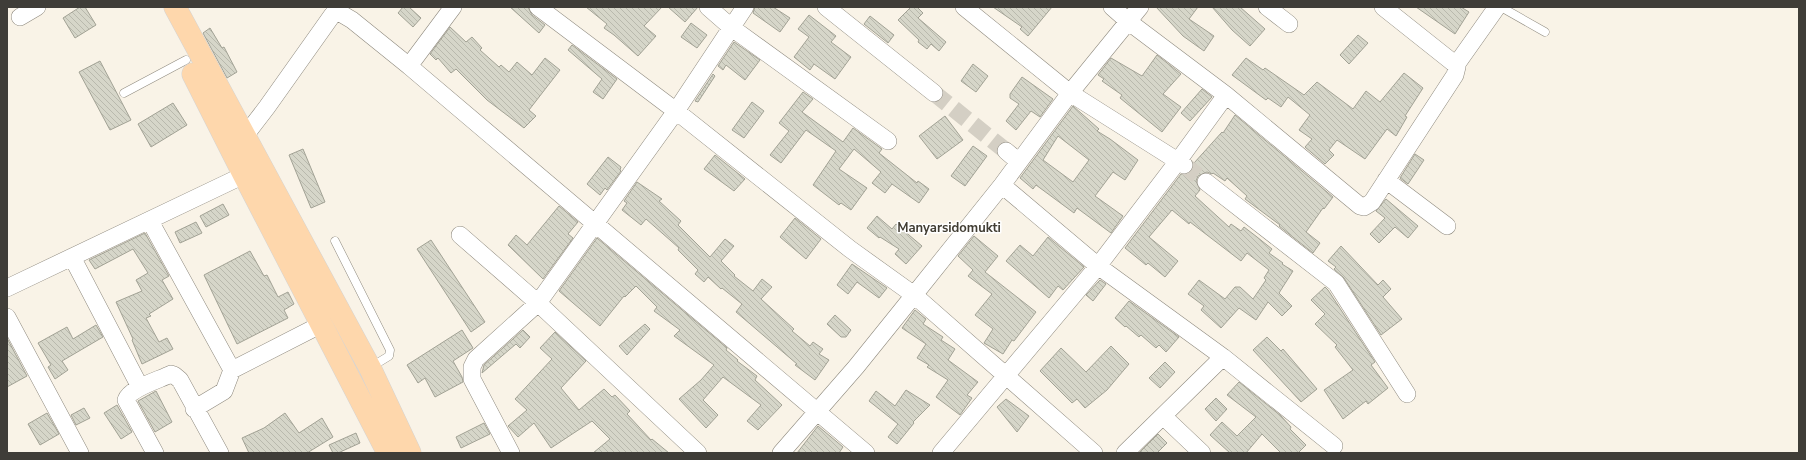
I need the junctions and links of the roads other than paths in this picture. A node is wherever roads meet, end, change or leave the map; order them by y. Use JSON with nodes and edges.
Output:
{"nodes":[{"id":1,"x":37,"y":7,"type":"edge"},
{"id":2,"x":158,"y":7,"type":"edge"},
{"id":3,"x":175,"y":7,"type":"edge"},
{"id":4,"x":453,"y":7,"type":"edge"},
{"id":5,"x":538,"y":7,"type":"edge"},
{"id":6,"x":708,"y":7,"type":"edge"},
{"id":7,"x":745,"y":7,"type":"edge"},
{"id":8,"x":826,"y":7,"type":"edge"},
{"id":9,"x":964,"y":7,"type":"edge"},
{"id":10,"x":1112,"y":7,"type":"edge"},
{"id":11,"x":1140,"y":7,"type":"edge"},
{"id":12,"x":1268,"y":7,"type":"edge"},
{"id":13,"x":1383,"y":7,"type":"edge"},
{"id":14,"x":1497,"y":7,"type":"edge"},
{"id":15,"x":1501,"y":7,"type":"edge"},
{"id":16,"x":343,"y":13,"type":"edge"},
{"id":17,"x":20,"y":17,"type":"dead end"},
{"id":18,"x":1129,"y":22,"type":"junction"},
{"id":19,"x":1289,"y":24,"type":"dead end"},
{"id":20,"x":732,"y":28,"type":"junction"},
{"id":21,"x":1545,"y":32,"type":"dead end"},
{"id":22,"x":186,"y":60,"type":"junction"},
{"id":23,"x":1456,"y":65,"type":"junction"},
{"id":24,"x":409,"y":66,"type":"junction"},
{"id":25,"x":124,"y":93,"type":"dead end"},
{"id":26,"x":934,"y":93,"type":"tunnel mouth"},
{"id":27,"x":1070,"y":93,"type":"junction"},
{"id":28,"x":1226,"y":95,"type":"junction"},
{"id":29,"x":676,"y":111,"type":"junction"},
{"id":30,"x":244,"y":137,"type":"junction"},
{"id":31,"x":888,"y":141,"type":"dead end"},
{"id":32,"x":1181,"y":163,"type":"junction"},
{"id":33,"x":244,"y":175,"type":"junction"},
{"id":34,"x":1386,"y":180,"type":"junction"},
{"id":35,"x":1206,"y":182,"type":"tunnel mouth"},
{"id":36,"x":1002,"y":185,"type":"junction"},
{"id":37,"x":150,"y":221,"type":"junction"},
{"id":38,"x":595,"y":225,"type":"junction"},
{"id":39,"x":1447,"y":226,"type":"dead end"},
{"id":40,"x":460,"y":235,"type":"dead end"},
{"id":41,"x":335,"y":242,"type":"dead end"},
{"id":42,"x":72,"y":257,"type":"junction"},
{"id":43,"x":1098,"y":266,"type":"junction"},
{"id":44,"x":7,"y":288,"type":"edge"},
{"id":45,"x":914,"y":295,"type":"junction"},
{"id":46,"x":538,"y":303,"type":"junction"},
{"id":47,"x":7,"y":317,"type":"edge"},
{"id":48,"x":322,"y":324,"type":"junction"},
{"id":49,"x":1223,"y":357,"type":"junction"},
{"id":50,"x":370,"y":368,"type":"junction"},
{"id":51,"x":232,"y":370,"type":"junction"},
{"id":52,"x":1006,"y":375,"type":"junction"},
{"id":53,"x":140,"y":387,"type":"junction"},
{"id":54,"x":1408,"y":394,"type":"dead end"},
{"id":55,"x":194,"y":409,"type":"junction"},
{"id":56,"x":816,"y":412,"type":"junction"},
{"id":57,"x":1164,"y":417,"type":"junction"},
{"id":58,"x":1334,"y":446,"type":"dead end"},
{"id":59,"x":80,"y":453,"type":"edge"},
{"id":60,"x":155,"y":453,"type":"edge"},
{"id":61,"x":220,"y":453,"type":"edge"},
{"id":62,"x":388,"y":453,"type":"edge"},
{"id":63,"x":410,"y":453,"type":"edge"},
{"id":64,"x":511,"y":453,"type":"edge"},
{"id":65,"x":698,"y":453,"type":"edge"},
{"id":66,"x":781,"y":453,"type":"edge"},
{"id":67,"x":866,"y":453,"type":"edge"},
{"id":68,"x":941,"y":453,"type":"edge"},
{"id":69,"x":1094,"y":453,"type":"edge"},
{"id":70,"x":1125,"y":453,"type":"edge"},
{"id":71,"x":1202,"y":453,"type":"edge"}],
"edges":[{"from":1,"to":17,"type":"street"},
{"from":2,"to":22,"type":"highway"},
{"from":3,"to":30,"type":"highway"},
{"from":4,"to":24,"type":"street"},
{"from":5,"to":29,"type":"street"},
{"from":6,"to":20,"type":"street"},
{"from":7,"to":20,"type":"street"},
{"from":8,"to":26,"type":"street"},
{"from":9,"to":27,"type":"street"},
{"from":10,"to":18,"type":"street"},
{"from":11,"to":18,"type":"street"},
{"from":12,"to":19,"type":"street"},
{"from":13,"to":23,"type":"street"},
{"from":14,"to":23,"type":"street"},
{"from":15,"to":21,"type":"lane"},
{"from":16,"to":24,"type":"street"},
{"from":16,"to":30,"type":"street"},
{"from":18,"to":27,"type":"street"},
{"from":18,"to":28,"type":"street"},
{"from":20,"to":29,"type":"street"},
{"from":20,"to":31,"type":"street"},
{"from":22,"to":25,"type":"lane"},
{"from":22,"to":33,"type":"highway"},
{"from":23,"to":34,"type":"street"},
{"from":24,"to":38,"type":"street"},
{"from":27,"to":32,"type":"street"},
{"from":27,"to":36,"type":"street"},
{"from":28,"to":32,"type":"street"},
{"from":28,"to":34,"type":"street"},
{"from":29,"to":38,"type":"street"},
{"from":29,"to":45,"type":"street"},
{"from":30,"to":50,"type":"highway"},
{"from":32,"to":43,"type":"street"},
{"from":33,"to":37,"type":"street"},
{"from":33,"to":48,"type":"highway"},
{"from":34,"to":39,"type":"street"},
{"from":35,"to":54,"type":"street"},
{"from":36,"to":43,"type":"street"},
{"from":36,"to":45,"type":"street"},
{"from":37,"to":42,"type":"street"},
{"from":37,"to":51,"type":"street"},
{"from":38,"to":46,"type":"street"},
{"from":38,"to":56,"type":"street"},
{"from":40,"to":46,"type":"street"},
{"from":41,"to":50,"type":"lane"},
{"from":42,"to":44,"type":"street"},
{"from":42,"to":53,"type":"street"},
{"from":43,"to":49,"type":"street"},
{"from":43,"to":52,"type":"street"},
{"from":45,"to":52,"type":"street"},
{"from":45,"to":56,"type":"street"},
{"from":46,"to":64,"type":"street"},
{"from":46,"to":65,"type":"street"},
{"from":47,"to":59,"type":"street"},
{"from":48,"to":51,"type":"street"},
{"from":48,"to":62,"type":"highway"},
{"from":49,"to":57,"type":"street"},
{"from":49,"to":58,"type":"street"},
{"from":50,"to":63,"type":"highway"},
{"from":51,"to":55,"type":"street"},
{"from":52,"to":68,"type":"street"},
{"from":52,"to":69,"type":"street"},
{"from":53,"to":55,"type":"street"},
{"from":53,"to":60,"type":"street"},
{"from":55,"to":61,"type":"street"},
{"from":56,"to":66,"type":"street"},
{"from":56,"to":67,"type":"street"},
{"from":57,"to":70,"type":"street"},
{"from":57,"to":71,"type":"street"}]}
